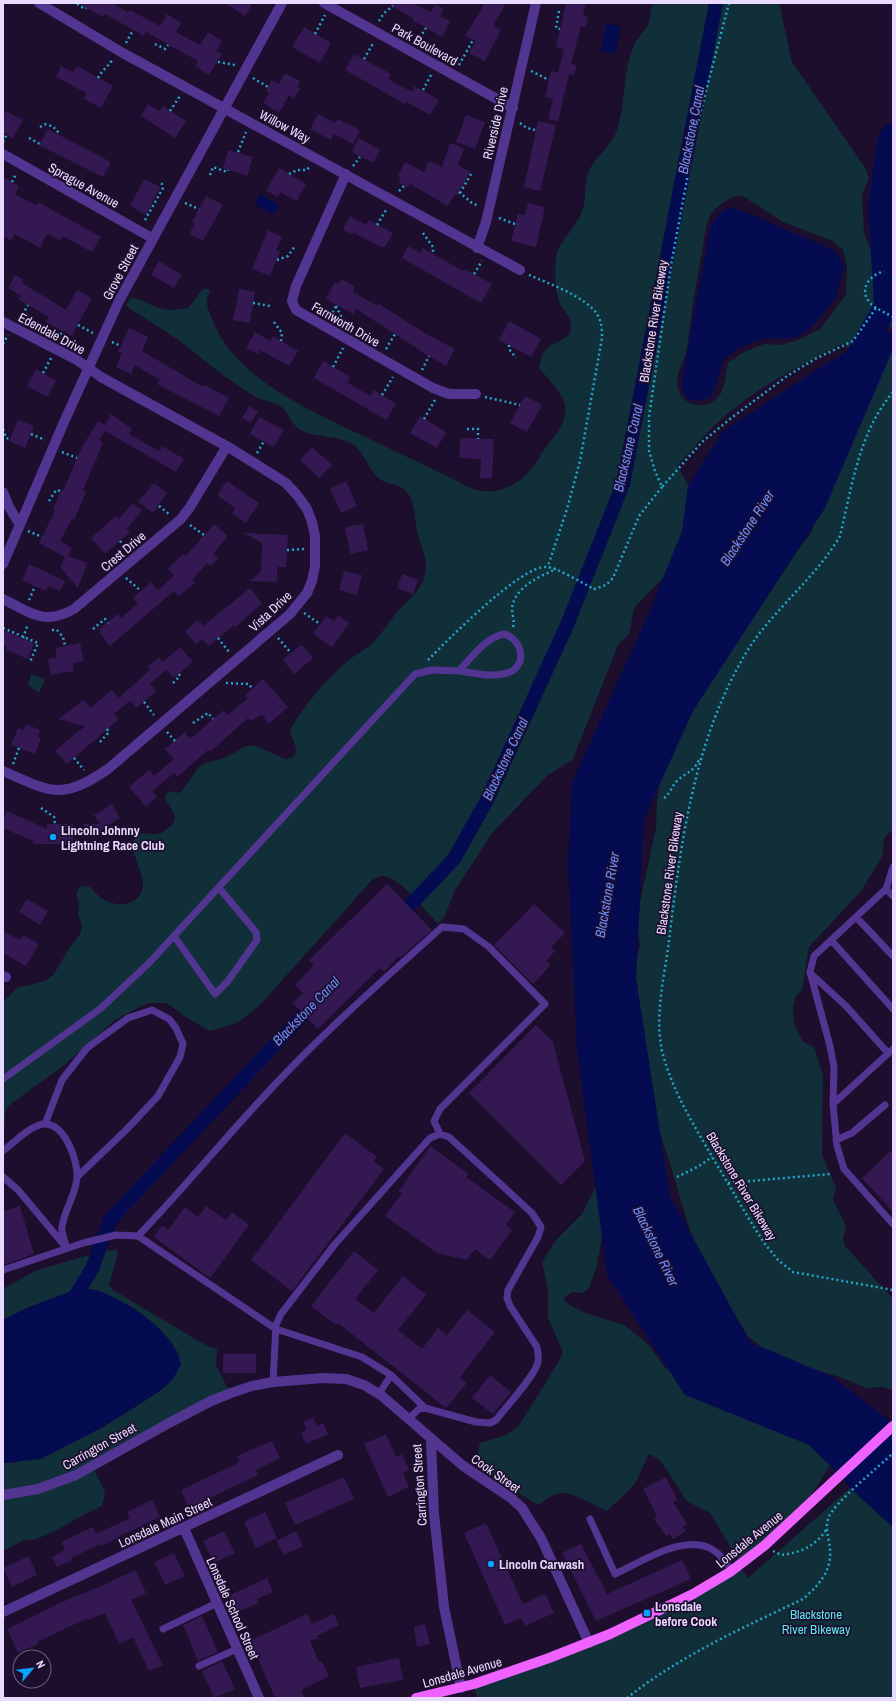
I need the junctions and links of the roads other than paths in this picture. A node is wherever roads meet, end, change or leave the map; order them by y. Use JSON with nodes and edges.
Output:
{"nodes":[{"id":1,"x":39,"y":3,"type":"edge"},
{"id":2,"x":282,"y":3,"type":"edge"},
{"id":3,"x":536,"y":3,"type":"edge"},
{"id":4,"x":327,"y":5,"type":"edge"},
{"id":5,"x":224,"y":108,"type":"junction"},
{"id":6,"x":513,"y":108,"type":"junction"},
{"id":7,"x":3,"y":154,"type":"edge"},
{"id":8,"x":346,"y":174,"type":"junction"},
{"id":9,"x":152,"y":238,"type":"junction"},
{"id":10,"x":477,"y":248,"type":"junction"},
{"id":11,"x":520,"y":270,"type":"road end"},
{"id":12,"x":3,"y":322,"type":"edge"},
{"id":13,"x":88,"y":368,"type":"junction"},
{"id":14,"x":476,"y":394,"type":"road end"},
{"id":15,"x":227,"y":446,"type":"junction"},
{"id":16,"x":3,"y":492,"type":"edge"},
{"id":17,"x":20,"y":525,"type":"junction"},
{"id":18,"x":3,"y":564,"type":"edge"},
{"id":19,"x":3,"y":599,"type":"edge"},
{"id":20,"x":459,"y":670,"type":"junction"},
{"id":21,"x":6,"y":772,"type":"edge"},
{"id":22,"x":893,"y":867,"type":"edge"},
{"id":23,"x":219,"y":888,"type":"junction"},
{"id":24,"x":890,"y":889,"type":"edge"},
{"id":25,"x":893,"y":896,"type":"edge"},
{"id":26,"x":856,"y":917,"type":"junction"},
{"id":27,"x":174,"y":936,"type":"junction"},
{"id":28,"x":831,"y":940,"type":"junction"},
{"id":29,"x":893,"y":956,"type":"edge"},
{"id":30,"x":810,"y":972,"type":"junction"},
{"id":31,"x":893,"y":1009,"type":"edge"},
{"id":32,"x":890,"y":1051,"type":"edge"},
{"id":33,"x":3,"y":1079,"type":"edge"},
{"id":34,"x":833,"y":1104,"type":"junction"},
{"id":35,"x":885,"y":1105,"type":"dead end"},
{"id":36,"x":45,"y":1124,"type":"junction"},
{"id":37,"x":440,"y":1134,"type":"junction"},
{"id":38,"x":836,"y":1140,"type":"junction"},
{"id":39,"x":3,"y":1151,"type":"edge"},
{"id":40,"x":77,"y":1176,"type":"junction"},
{"id":41,"x":3,"y":1177,"type":"edge"},
{"id":42,"x":893,"y":1224,"type":"edge"},
{"id":43,"x":138,"y":1236,"type":"junction"},
{"id":44,"x":66,"y":1248,"type":"junction"},
{"id":45,"x":3,"y":1270,"type":"edge"},
{"id":46,"x":276,"y":1329,"type":"junction"},
{"id":47,"x":391,"y":1375,"type":"junction"},
{"id":48,"x":273,"y":1382,"type":"junction"},
{"id":49,"x":379,"y":1394,"type":"junction"},
{"id":50,"x":425,"y":1408,"type":"junction"},
{"id":51,"x":408,"y":1419,"type":"junction"},
{"id":52,"x":893,"y":1426,"type":"edge"},
{"id":53,"x":431,"y":1440,"type":"junction"},
{"id":54,"x":338,"y":1455,"type":"dead end"},
{"id":55,"x":3,"y":1495,"type":"edge"},
{"id":56,"x":590,"y":1519,"type":"dead end"},
{"id":57,"x":184,"y":1528,"type":"junction"},
{"id":58,"x":732,"y":1571,"type":"junction"},
{"id":59,"x":217,"y":1603,"type":"junction"},
{"id":60,"x":3,"y":1612,"type":"edge"},
{"id":61,"x":163,"y":1629,"type":"dead end"},
{"id":62,"x":589,"y":1643,"type":"junction"},
{"id":63,"x":237,"y":1649,"type":"junction"},
{"id":64,"x":199,"y":1666,"type":"dead end"},
{"id":65,"x":461,"y":1688,"type":"junction"},
{"id":66,"x":259,"y":1698,"type":"edge"},
{"id":67,"x":416,"y":1698,"type":"edge"}],
"edges":[{"from":1,"to":5,"type":"street","name":"Willow Way"},
{"from":2,"to":5,"type":"street","name":"Grove Street"},
{"from":3,"to":6,"type":"street","name":"Riverside Drive"},
{"from":4,"to":6,"type":"street","name":"Park Boulevard"},
{"from":5,"to":8,"type":"street","name":"Willow Way"},
{"from":5,"to":9,"type":"street","name":"Grove Street"},
{"from":6,"to":10,"type":"street","name":"Riverside Drive"},
{"from":7,"to":9,"type":"street","name":"Sprague Avenue"},
{"from":8,"to":10,"type":"street","name":"Willow Way"},
{"from":8,"to":14,"type":"street","name":"Farnworth Drive"},
{"from":9,"to":13,"type":"street","name":"Grove Street"},
{"from":10,"to":11,"type":"street","name":"Willow Way"},
{"from":12,"to":13,"type":"street","name":"Edendale Drive"},
{"from":13,"to":15,"type":"street","name":"Vista Drive"},
{"from":13,"to":17,"type":"street","name":"Grove Street"},
{"from":15,"to":19,"type":"street","name":"Crest Drive"},
{"from":15,"to":21,"type":"street","name":"Vista Drive"},
{"from":16,"to":17,"type":"street"},
{"from":17,"to":18,"type":"street","name":"Grove Street"},
{"from":20,"to":20,"type":"lane"},
{"from":20,"to":23,"type":"lane"},
{"from":22,"to":24,"type":"lane"},
{"from":23,"to":27,"type":"lane"},
{"from":23,"to":27,"type":"lane"},
{"from":24,"to":25,"type":"lane"},
{"from":24,"to":26,"type":"lane"},
{"from":26,"to":28,"type":"lane"},
{"from":26,"to":29,"type":"lane"},
{"from":27,"to":33,"type":"lane"},
{"from":28,"to":30,"type":"lane"},
{"from":28,"to":31,"type":"lane"},
{"from":30,"to":32,"type":"lane"},
{"from":30,"to":34,"type":"lane"},
{"from":32,"to":34,"type":"lane"},
{"from":34,"to":38,"type":"lane"},
{"from":35,"to":38,"type":"lane"},
{"from":36,"to":39,"type":"lane"},
{"from":36,"to":40,"type":"lane"},
{"from":36,"to":40,"type":"lane"},
{"from":37,"to":43,"type":"lane"},
{"from":37,"to":46,"type":"lane"},
{"from":37,"to":50,"type":"lane"},
{"from":38,"to":42,"type":"lane"},
{"from":40,"to":44,"type":"lane"},
{"from":41,"to":44,"type":"lane"},
{"from":43,"to":44,"type":"lane"},
{"from":43,"to":46,"type":"lane"},
{"from":44,"to":45,"type":"lane"},
{"from":46,"to":47,"type":"lane"},
{"from":46,"to":48,"type":"lane"},
{"from":47,"to":49,"type":"lane"},
{"from":47,"to":50,"type":"lane"},
{"from":48,"to":49,"type":"street","name":"Carrington Street"},
{"from":48,"to":55,"type":"street","name":"Carrington Street"},
{"from":49,"to":51,"type":"street","name":"Carrington Street"},
{"from":50,"to":51,"type":"lane"},
{"from":51,"to":53,"type":"street","name":"Carrington Street"},
{"from":52,"to":58,"type":"main road","name":"Lonsdale Avenue"},
{"from":53,"to":62,"type":"street","name":"Cook Street"},
{"from":53,"to":65,"type":"street","name":"Carrington Street"},
{"from":54,"to":57,"type":"street","name":"Lonsdale Main Street"},
{"from":56,"to":58,"type":"lane"},
{"from":57,"to":59,"type":"street","name":"Lonsdale School Street"},
{"from":57,"to":60,"type":"street","name":"Lonsdale Main Street"},
{"from":58,"to":62,"type":"main road","name":"Lonsdale Avenue"},
{"from":59,"to":61,"type":"lane"},
{"from":59,"to":63,"type":"street","name":"Lonsdale School Street"},
{"from":62,"to":65,"type":"main road","name":"Lonsdale Avenue"},
{"from":63,"to":64,"type":"lane"},
{"from":63,"to":66,"type":"street","name":"Lonsdale School Street"},
{"from":65,"to":67,"type":"main road","name":"Lonsdale Avenue"}]}
